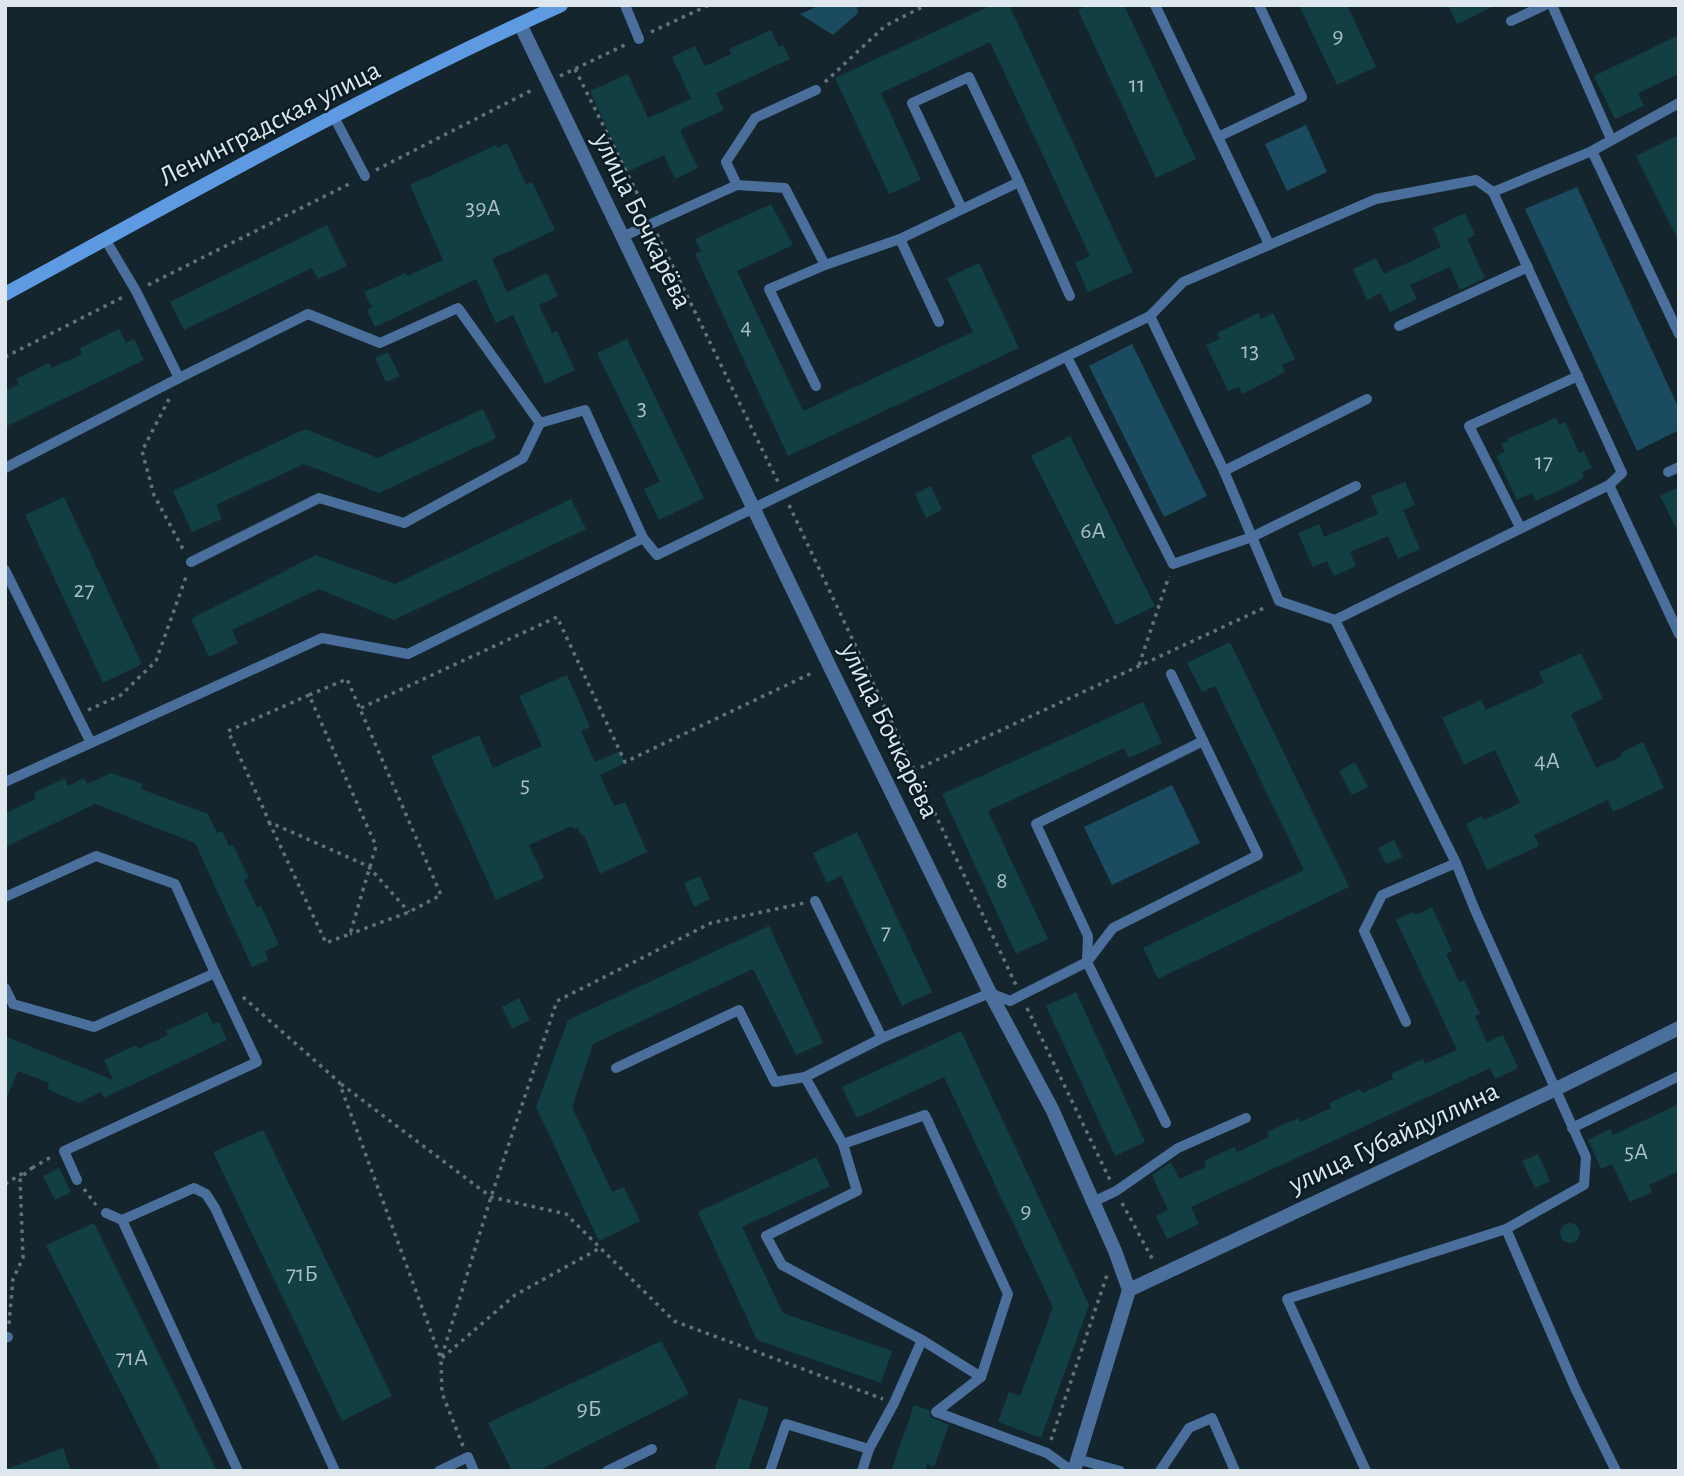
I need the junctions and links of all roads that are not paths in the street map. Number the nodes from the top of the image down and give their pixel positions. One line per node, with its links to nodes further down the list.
1 (561, 5): 8 (street, Ленинградская улица)
2 (625, 5): 9 (lane)
3 (1155, 5): 13 (lane)
4 (1259, 5): 13 (lane)
5 (1545, 5): 7 (lane)
6 (1552, 5): 14 (lane)
7 (1511, 21)
8 (520, 24): 12 (street, Ленинградская улица); 21 (street, улица Бочкарёва)
9 (639, 38)
10 (816, 90): 18 (lane)
11 (1679, 103): 14 (lane)
12 (334, 117): 16 (lane); 22 (street, Ленинградская улица)
13 (1218, 137): 24 (lane)
14 (1611, 139): 15 (lane)
15 (1592, 151): 19 (lane); 32 (lane)
16 (365, 176)
17 (1019, 182): 20 (lane); 20 (lane); 28 (lane)
18 (737, 185): 21 (lane); 25 (lane)
19 (1493, 192): 24 (lane); 26 (lane)
20 (962, 209): 23 (lane)
21 (622, 237): 45 (street, улица Бочкарёва)
22 (105, 239): 27 (street, Ленинградская улица); 35 (lane)
23 (900, 239): 25 (lane); 30 (lane)
24 (1269, 244): 29 (lane)
25 (825, 265): 36 (lane)
26 (1528, 267): 31 (lane); 34 (lane)
27 (5, 293)
28 (1070, 296)
29 (1150, 316): 33 (lane); 41 (lane)
30 (939, 322)
31 (1399, 326)
32 (1679, 334)
33 (1067, 357): 45 (lane); 47 (lane)
34 (1578, 376): 43 (lane); 46 (lane)
35 (179, 378): 38 (lane); 40 (lane)
36 (816, 386)
37 (1367, 399): 41 (lane)
38 (540, 423): 48 (lane); 49 (lane)
39 (1679, 467): 42 (lane)
40 (5, 468)
41 (1224, 471): 47 (lane)
42 (1668, 472)
43 (1609, 485): 46 (lane); 52 (lane)
44 (1356, 486): 47 (lane)
45 (755, 508): 48 (lane); 63 (street, улица Бочкарёва)
46 (1520, 527): 51 (lane)
47 (1252, 537): 51 (lane)
48 (643, 538): 55 (lane)
49 (191, 562)
50 (5, 570): 55 (lane)
51 (1335, 620): 57 (lane)
52 (1679, 634)
53 (1171, 674): 54 (lane)
54 (1203, 741): 60 (lane); 60 (lane)
55 (91, 743): 56 (lane)
56 (5, 782)
57 (1456, 863): 64 (lane); 70 (lane)
58 (5, 897): 61 (lane)
59 (815, 901): 66 (lane)
60 (1087, 962): 63 (lane); 72 (lane)
61 (215, 973): 62 (lane); 75 (lane)
62 (5, 988)
63 (990, 993): 66 (lane); 76 (street, улица Бочкарёва)
64 (1406, 1022)
65 (1679, 1028): 70 (street, улица Губайдуллина)
66 (882, 1038): 69 (lane)
67 (616, 1068): 69 (lane)
68 (1679, 1076): 73 (lane)
69 (805, 1077): 74 (lane)
70 (1554, 1090): 73 (lane); 80 (street, улица Губайдуллина)
71 (1246, 1118): 76 (lane)
72 (1166, 1123)
73 (1572, 1128): 79 (lane)
74 (843, 1144): 81 (lane); 82 (lane)
75 (77, 1180)
76 (1093, 1202): 80 (street, улица Бочкарёва)
77 (106, 1213): 78 (lane)
78 (122, 1220): 86 (lane); 87 (lane)
79 (1506, 1229): 96 (lane); 97 (lane)
80 (1129, 1290): 85 (street)
81 (922, 1339): 82 (lane); 84 (lane)
82 (981, 1377): 85 (lane)
83 (652, 1449): 90 (lane)
84 (869, 1449): 91 (lane); 92 (lane)
85 (1075, 1467): 93 (lane)
86 (238, 1471)
87 (335, 1471)
88 (439, 1471): 89 (lane)
89 (474, 1471)
90 (607, 1471)
91 (770, 1471)
92 (862, 1471)
93 (1121, 1471)
94 (1160, 1471): 95 (lane)
95 (1235, 1471)
96 (1366, 1471)
97 (1616, 1471)

